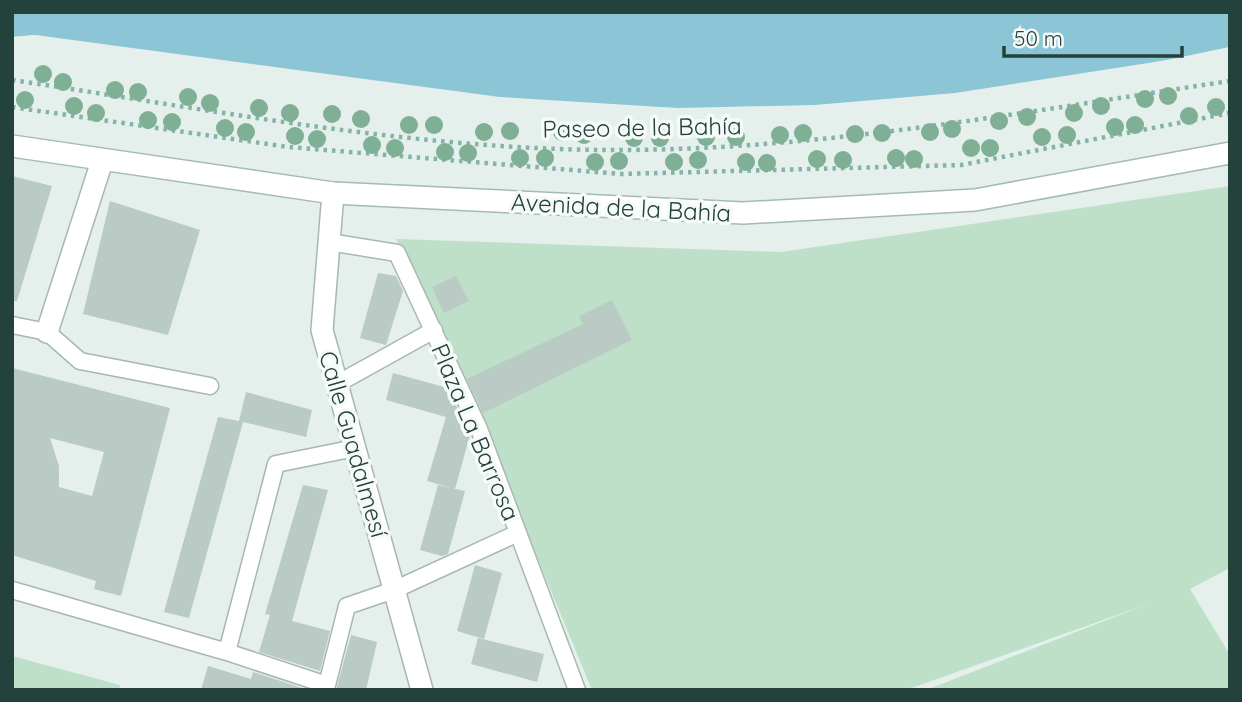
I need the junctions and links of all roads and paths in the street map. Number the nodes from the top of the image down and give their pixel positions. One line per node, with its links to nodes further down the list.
1 (12, 80): 2 (path, Paseo de la Bahía)
2 (1230, 81)
3 (12, 107): 4 (path)
4 (1230, 113)
5 (12, 146): 7 (main road, Avenida de la Bahía)
6 (1230, 153): 8 (main road, Avenida de la Bahía)
7 (102, 161): 8 (main road, Avenida de la Bahía); 12 (main road)
8 (333, 194): 9 (main road, Calle Guadalmesí)
9 (329, 242): 11 (street, Plaza La Barrosa); 13 (main road, Calle Guadalmesí)
10 (12, 325): 12 (street)
11 (434, 330): 13 (street, Plaza La Barrosa); 16 (street, Plaza La Barrosa)
12 (47, 332): 14 (street)
13 (337, 384): 15 (main road, Calle Guadalmesí)
14 (210, 386)
15 (355, 448): 18 (main road, Calle Guadalmesí); 19 (street)
16 (518, 533): 18 (street, Plaza La Barrosa); 21 (street, Plaza La Barrosa)
17 (12, 590): 19 (street)
18 (394, 590): 19 (street, Plaza La Barrosa); 20 (main road, Calle Guadalmesí)
19 (227, 652)
20 (422, 690)
21 (577, 690)

